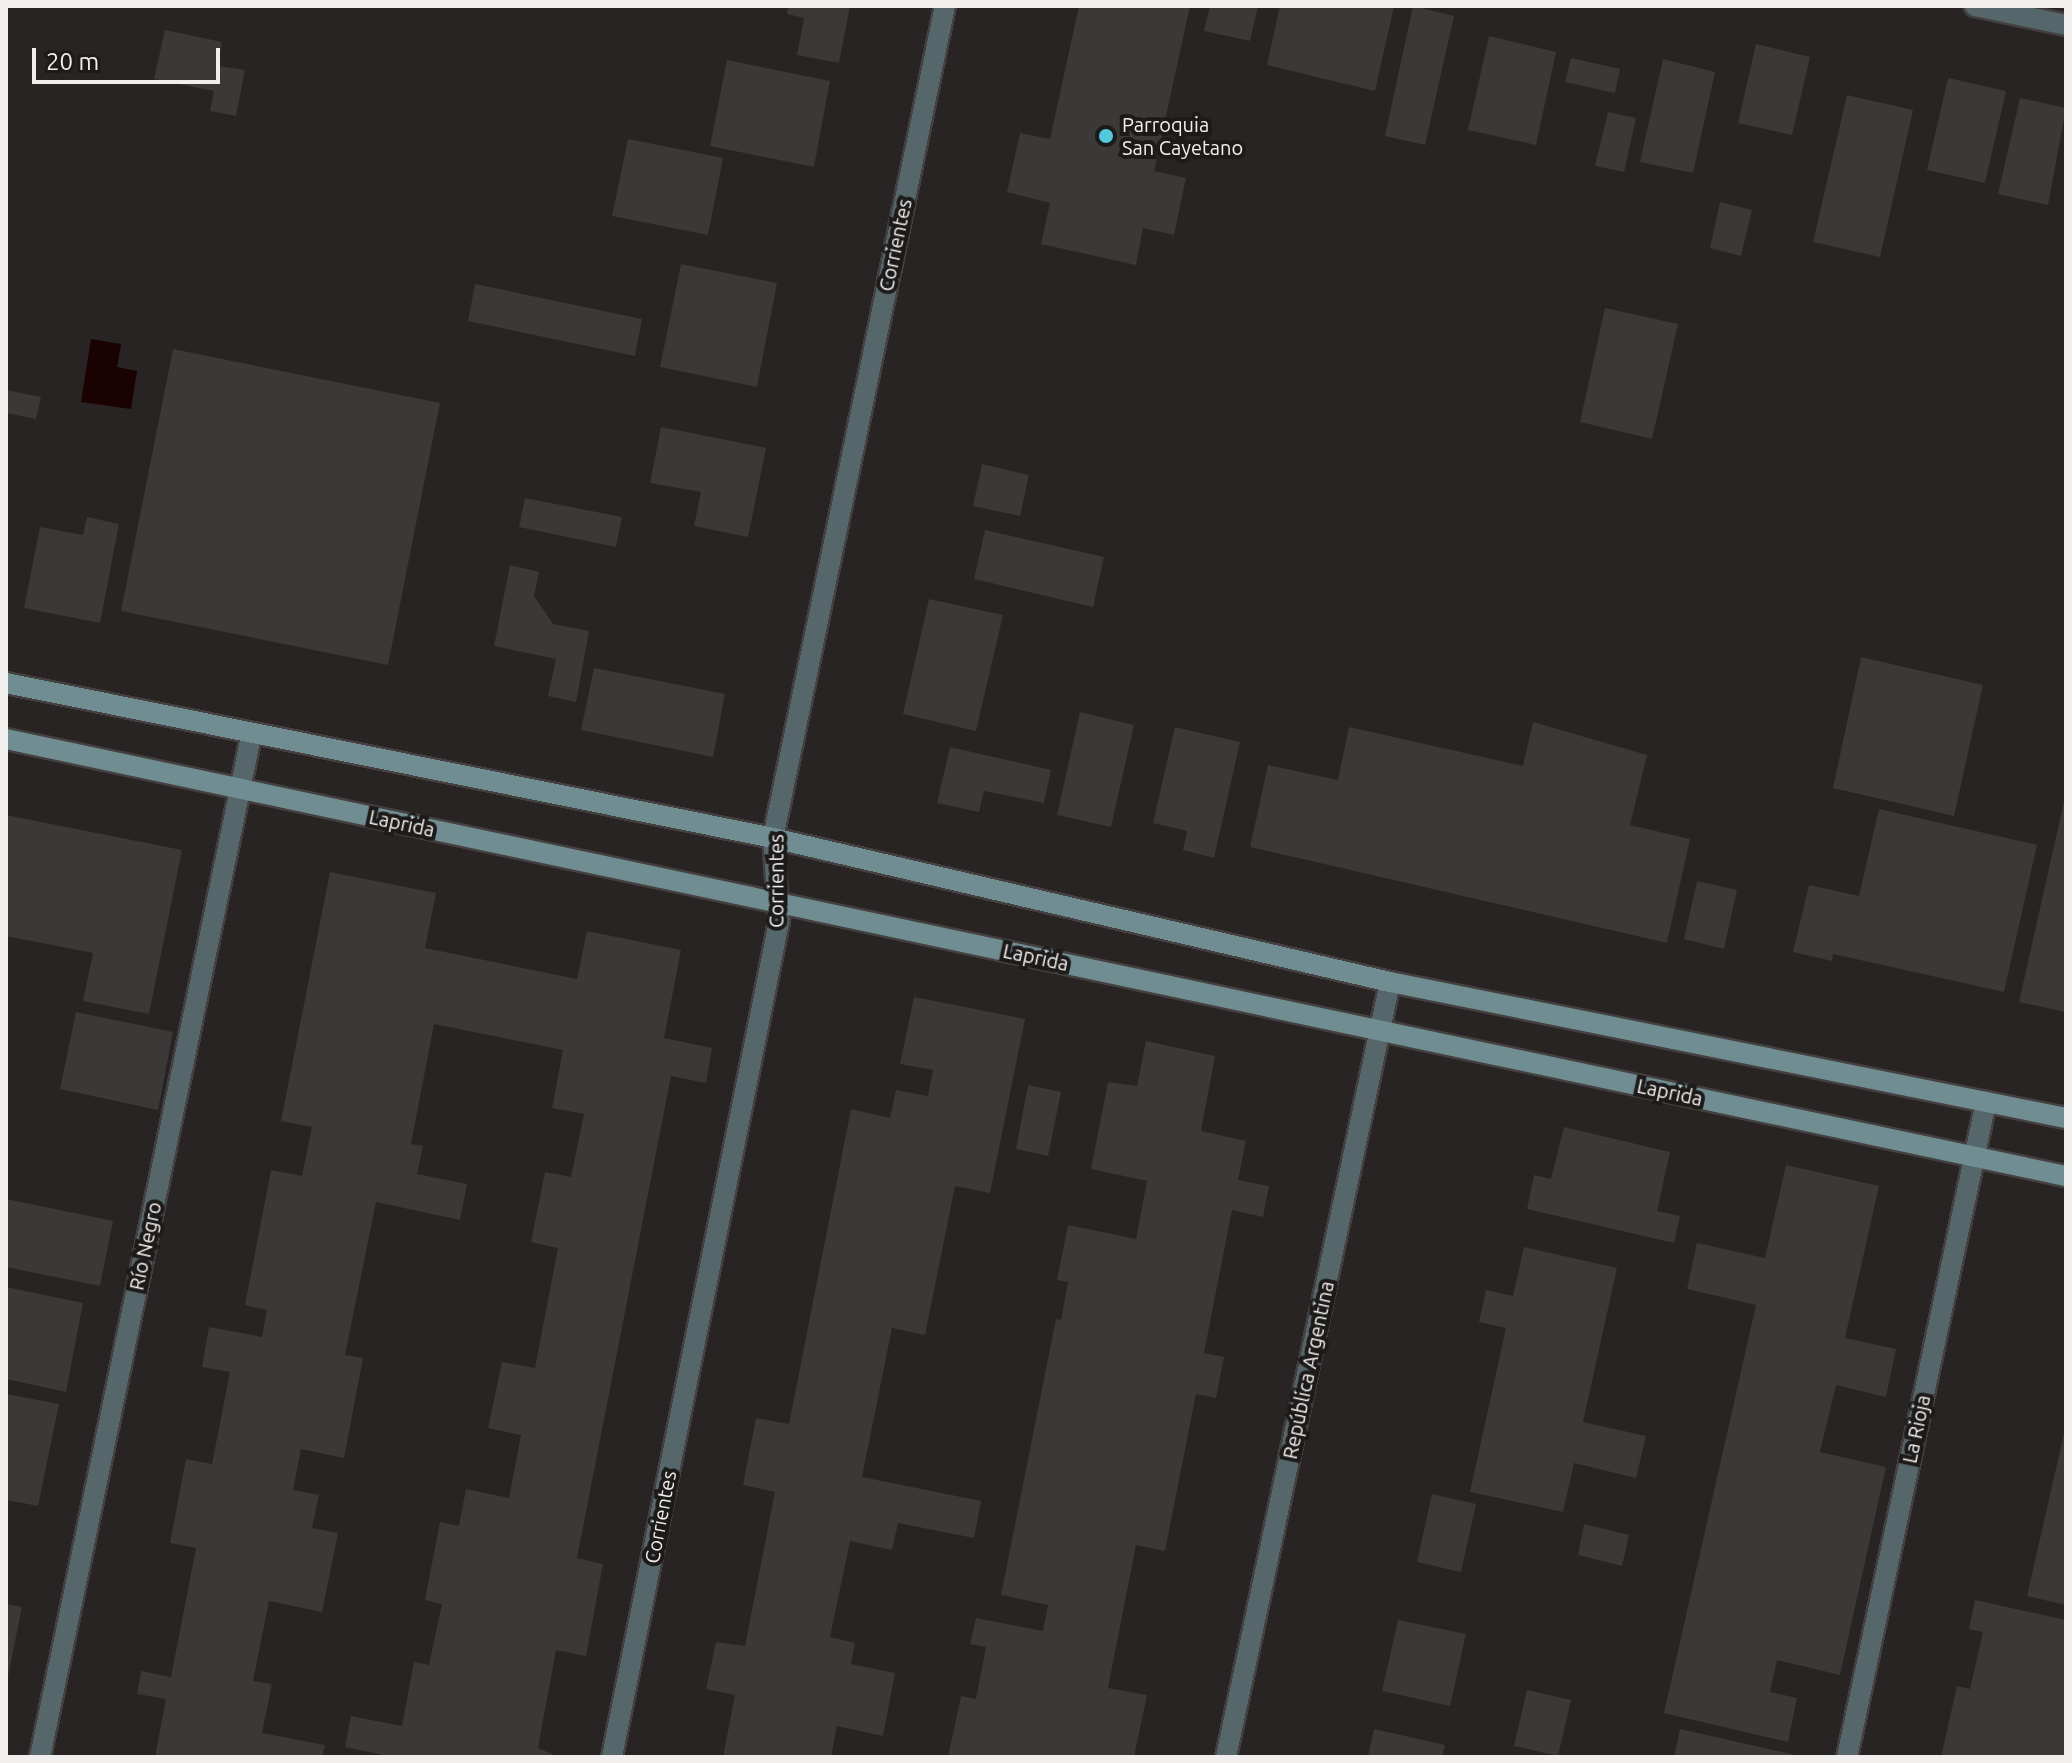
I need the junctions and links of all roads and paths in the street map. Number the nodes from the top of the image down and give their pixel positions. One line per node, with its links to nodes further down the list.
1 (945, 6): 8 (street, Corrientes)
2 (1975, 6): 3 (street)
3 (2066, 25)
4 (6, 683): 5 (main road)
5 (251, 736): 7 (street, Río Negro); 8 (main road)
6 (6, 739): 7 (main road, Laprida)
7 (240, 789): 9 (main road, Laprida); 16 (street, Río Negro)
8 (773, 838): 9 (street, Corrientes); 10 (main road)
9 (777, 903): 11 (main road, Laprida); 17 (street, Corrientes)
10 (1390, 982): 11 (street, República Argentina); 12 (main road)
11 (1380, 1030): 14 (main road, Laprida); 18 (street, República Argentina)
12 (1986, 1102): 13 (main road); 14 (street, La Rioja)
13 (2066, 1118)
14 (1973, 1156): 15 (main road, Laprida); 19 (street, La Rioja)
15 (2066, 1176)
16 (40, 1757)
17 (612, 1757)
18 (1226, 1757)
19 (1847, 1757)

